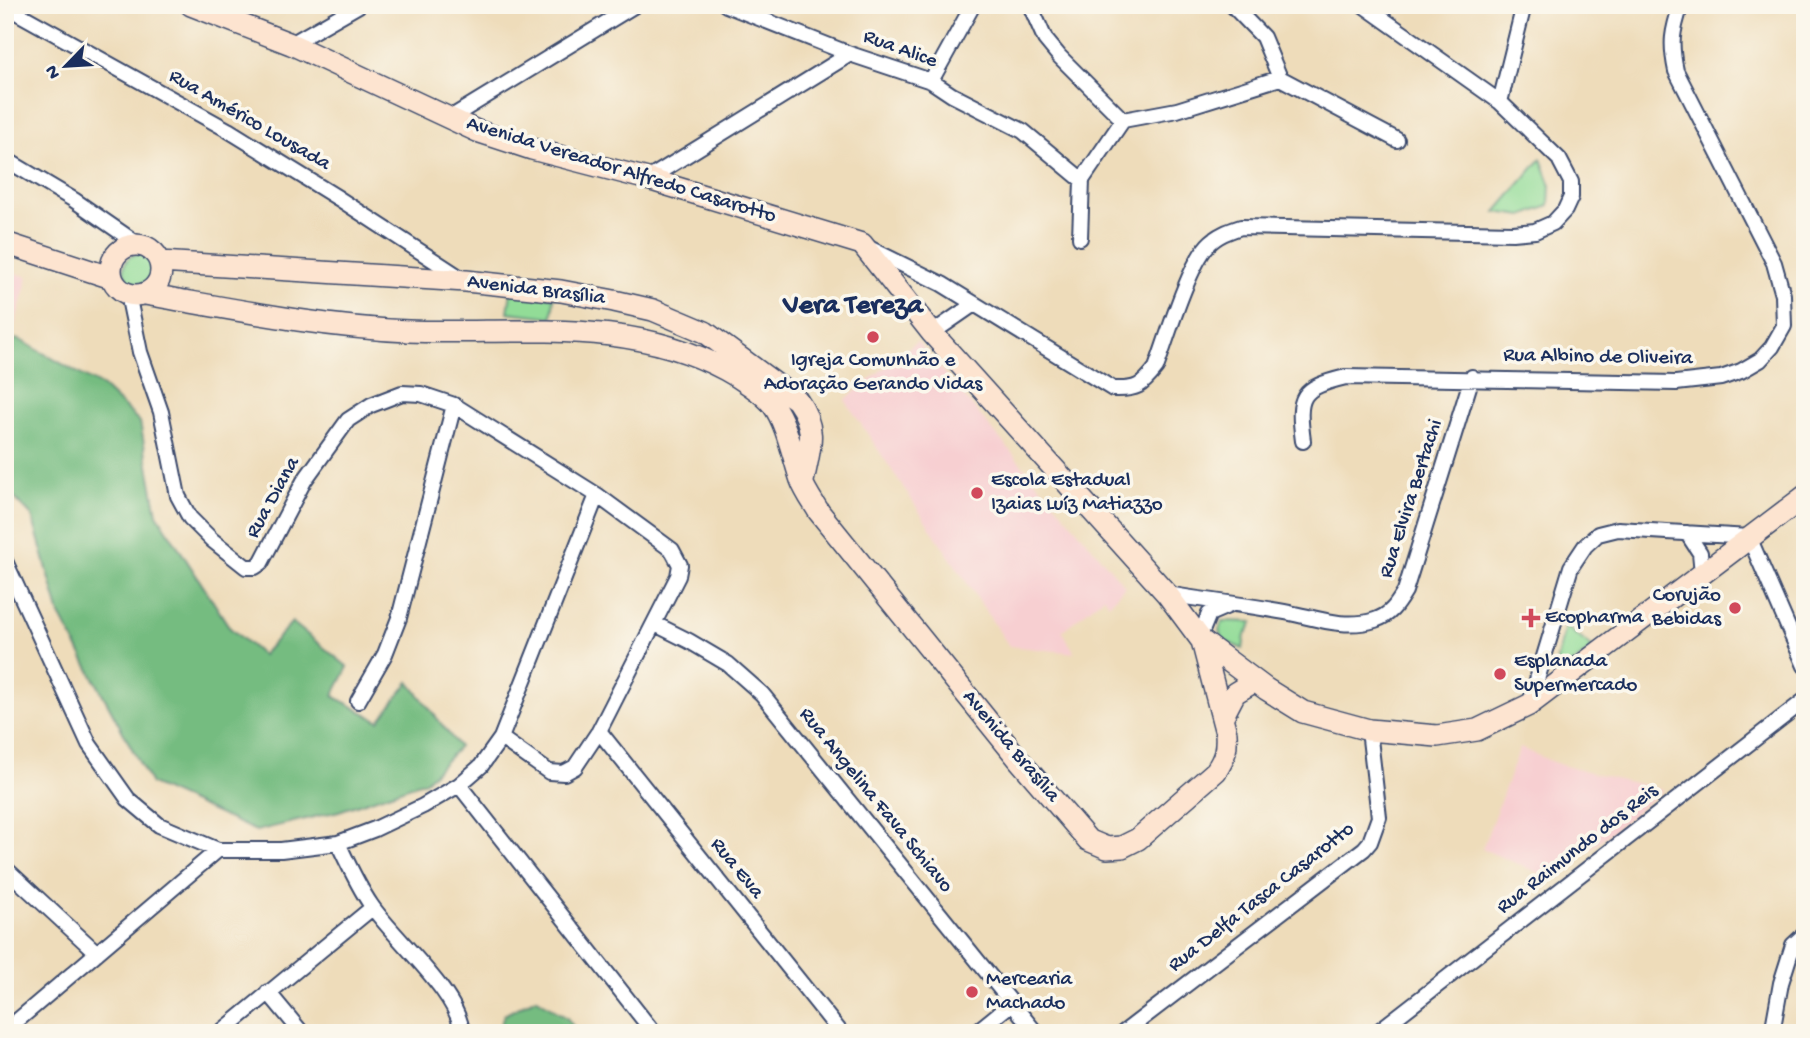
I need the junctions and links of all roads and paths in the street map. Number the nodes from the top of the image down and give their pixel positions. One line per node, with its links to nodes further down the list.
1 (191, 5): 12 (street, Avenida Vereador Alfredo Casarotto)
2 (359, 5): 12 (street)
3 (635, 5): 17 (street)
4 (726, 5): 13 (street, Rua Alice)
5 (973, 5): 15 (street)
6 (1030, 5): 18 (street)
7 (1232, 5): 14 (street)
8 (1363, 5): 16 (street, Avenida Vereador Alfredo Casarotto)
9 (1524, 5): 16 (street)
10 (1682, 5): 33 (street, Rua Albino de Oliveira)
11 (5, 6): 29 (street, Rua Américo Lousada)
12 (291, 44): 17 (street, Avenida Vereador Alfredo Casarotto)
13 (850, 54): 15 (street, Rua Alice); 21 (street)
14 (1280, 78): 18 (street); 19 (street)
15 (931, 81): 22 (street, Rua Alice)
16 (1500, 102): 31 (street, Avenida Vereador Alfredo Casarotto)
17 (450, 118): 21 (street, Avenida Vereador Alfredo Casarotto)
18 (1123, 120): 22 (street)
19 (1396, 140)
20 (5, 159): 26 (street)
21 (648, 179): 25 (street, Avenida Vereador Alfredo Casarotto)
22 (1082, 180): 23 (street)
23 (1080, 238)
24 (5, 243): 28 (street)
25 (862, 244): 31 (street, Avenida Vereador Alfredo Casarotto); 32 (street)
26 (139, 245): 27 (street); 28 (street)
27 (160, 262): 29 (street, Avenida Brasília); 30 (street)
28 (112, 278): 30 (street)
29 (466, 281): 34 (street, Avenida Brasília)
30 (136, 294): 34 (street, Avenida Brasília); 35 (street, Rua Diana)
31 (974, 304): 32 (street)
32 (933, 333): 43 (street)
33 (1472, 377): 36 (street, Rua Albino de Oliveira); 44 (street, Rua Elvira Bertachi)
34 (777, 396): 52 (street, Avenida Brasília)
35 (454, 405): 37 (street); 50 (street)
36 (1303, 441)
37 (597, 495): 45 (street); 55 (street)
38 (1805, 496): 40 (street)
39 (1687, 533): 40 (street); 42 (street); 51 (street)
40 (1749, 537): 42 (street); 47 (street)
41 (6, 563): 58 (street)
42 (1702, 573): 51 (street)
43 (1167, 594): 44 (street, Rua Elvira Bertachi); 46 (street)
44 (1231, 604): 46 (street)
45 (655, 624): 54 (street); 64 (street, Rua Angelina Fava Schiavo)
46 (1202, 641): 48 (street); 52 (street, Avenida Brasília)
47 (1805, 666)
48 (1255, 681): 52 (street); 53 (street)
49 (1805, 700): 74 (street, Rua Raimundo dos Reis)
50 (358, 701)
51 (1529, 705): 53 (street)
52 (1223, 716)
53 (1369, 730): 73 (street, Rua Delfa Tasca Casarotto)
54 (599, 731): 55 (street); 70 (street, Rua Eva)
55 (501, 738): 56 (street)
56 (459, 785): 57 (street); 69 (street)
57 (338, 842): 58 (street); 60 (street)
58 (218, 850): 62 (street)
59 (5, 868): 62 (street)
60 (372, 908): 63 (street); 68 (street)
61 (1805, 934): 75 (street)
62 (97, 953): 65 (street)
63 (268, 992): 66 (street); 67 (street)
64 (1012, 1003): 71 (street); 72 (street, Rua Angelina Fava Schiavo)
65 (7, 1026)
66 (220, 1033)
67 (302, 1033)
68 (462, 1033)
69 (654, 1033)
70 (841, 1033)
71 (975, 1033)
72 (1036, 1033)
73 (1123, 1033)
74 (1376, 1033)
75 (1772, 1033)

